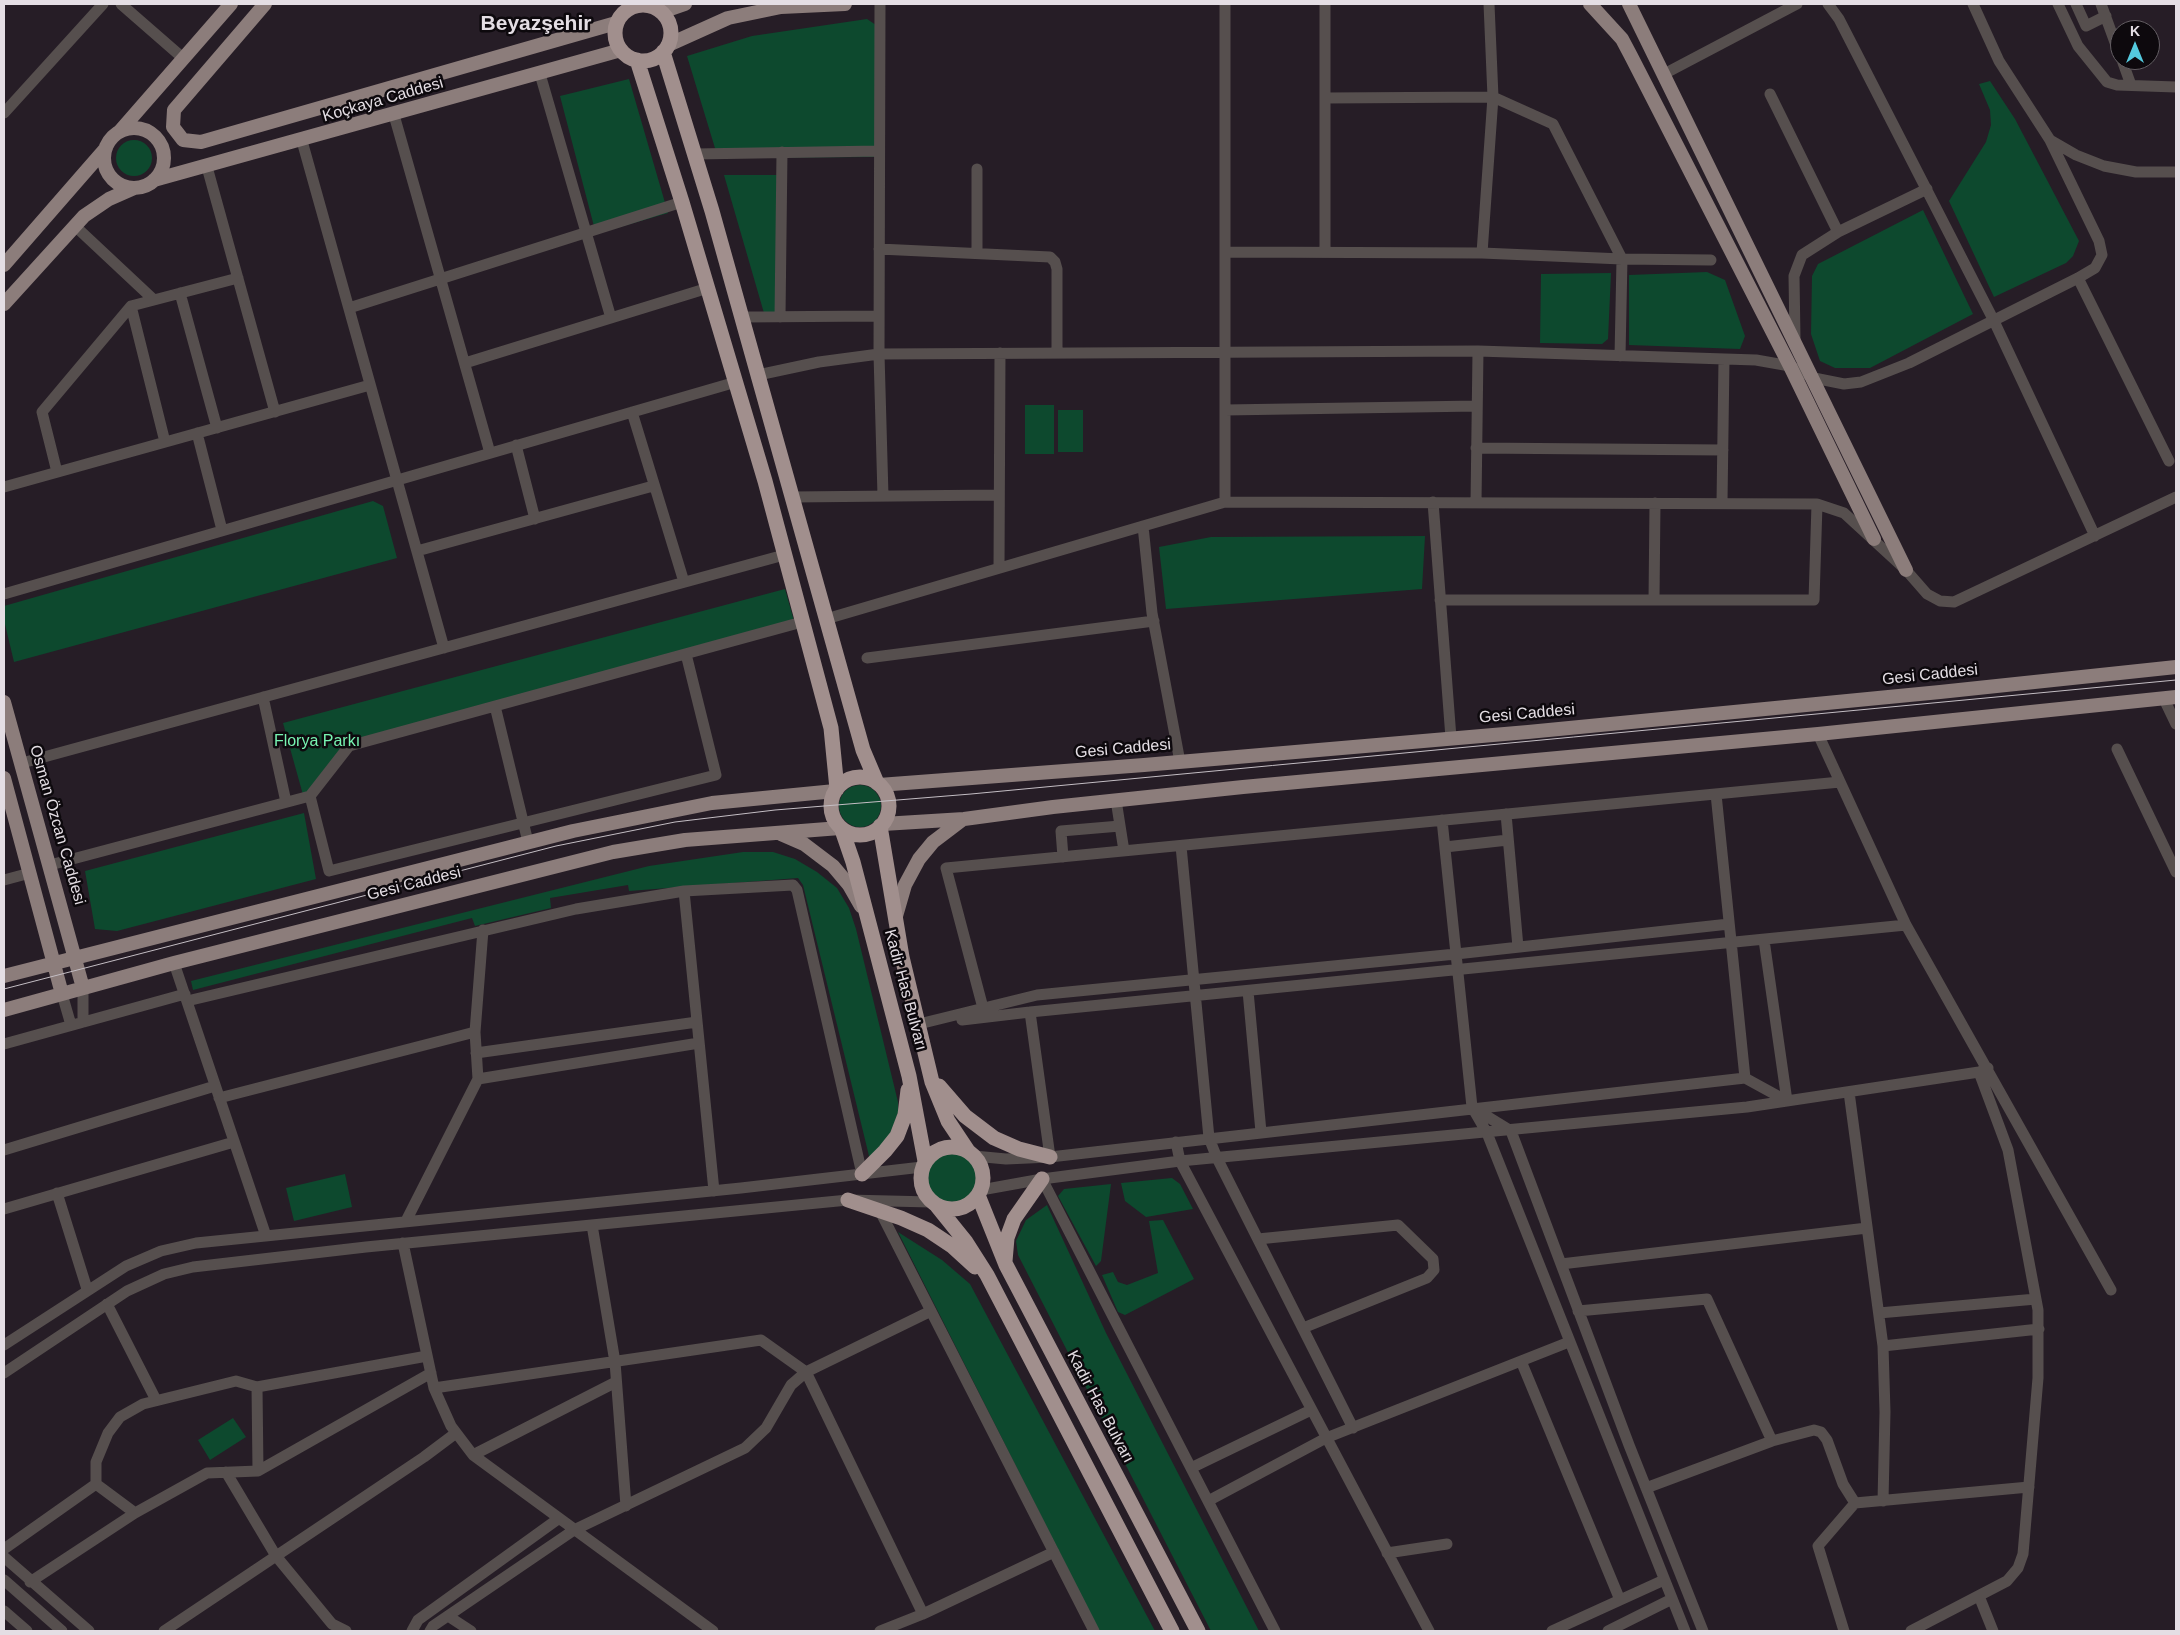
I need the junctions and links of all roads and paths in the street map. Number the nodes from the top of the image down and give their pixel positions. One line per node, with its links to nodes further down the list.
1 (103, 4): 38 (street)
2 (120, 4): 28 (street)
3 (231, 4): 28 (main road)
4 (265, 4): 41 (main road)
5 (685, 4): 22 (main road)
6 (845, 4): 21 (main road)
7 (880, 4): 46 (street)
8 (1225, 4): 60 (street)
9 (1319, 4): 10 (street)
10 (1324, 4): 11 (street); 37 (street)
11 (1330, 4)
12 (1489, 4): 36 (street)
13 (1590, 4): 90 (main road)
14 (1629, 4): 32 (main road)
15 (1797, 4): 32 (street)
16 (1828, 4): 54 (street)
17 (1973, 4): 42 (street)
18 (2058, 4): 33 (street)
19 (2076, 4): 24 (street)
20 (2101, 4): 24 (street)
21 (781, 5): 26 (main road)
22 (656, 8): 23 (highway); 26 (highway)
23 (619, 14): 27 (highway); 41 (main road, Koçkaya Caddesi)
24 (2106, 16): 25 (street)
25 (2110, 27)
26 (666, 48): 29 (highway); 48 (highway)
27 (621, 50): 29 (highway); 31 (main road, Koçkaya Caddesi)
28 (184, 59): 40 (main road)
29 (637, 60): 55 (highway)
30 (2126, 70): 33 (street)
31 (540, 74): 39 (main road, Koçkaya Caddesi); 57 (street)
32 (1664, 74): 81 (main road)
33 (2131, 85): 34 (street)
34 (2176, 87)
35 (1770, 94): 58 (street)
36 (1493, 97): 37 (street); 63 (street); 65 (street)
37 (1326, 98): 61 (street)
38 (4, 113)
39 (394, 115): 43 (main road, Koçkaya Caddesi); 69 (street)
40 (120, 132): 44 (main road); 45 (main road)
41 (179, 136): 44 (main road)
42 (2050, 140): 51 (street); 68 (street)
43 (302, 141): 49 (main road, Koçkaya Caddesi); 75 (street)
44 (160, 143): 52 (main road)
45 (106, 148): 53 (main road); 64 (main road)
46 (879, 151): 47 (street); 59 (street)
47 (782, 152): 48 (street); 78 (street)
48 (695, 154): 77 (highway)
49 (207, 167): 52 (main road, Koçkaya Caddesi); 67 (street)
50 (977, 169): 62 (street)
51 (2176, 172)
52 (154, 180): 53 (main road)
53 (134, 188): 56 (main road)
54 (1927, 189): 58 (street); 80 (street)
55 (682, 202): 57 (street); 70 (highway)
56 (75, 226): 72 (street); 73 (main road)
57 (586, 232): 69 (street); 79 (street)
58 (1838, 232): 81 (street)
59 (879, 249): 62 (street); 76 (street)
60 (1225, 252): 61 (street); 83 (street)
61 (1324, 252): 63 (street)
62 (977, 253): 85 (street)
63 (1482, 253): 65 (street)
64 (6, 257)
65 (1622, 259): 66 (street); 87 (street)
66 (1711, 260)
67 (238, 278): 71 (street); 97 (street)
68 (2078, 278): 80 (street); 106 (street)
69 (441, 279): 75 (street); 89 (street)
70 (708, 288): 79 (street); 93 (highway)
71 (180, 293): 72 (street); 99 (street)
72 (154, 300): 74 (street)
73 (4, 304)
74 (131, 306): 101 (street); 107 (street)
75 (349, 308): 94 (street)
76 (879, 316): 78 (street); 86 (street)
77 (742, 317): 78 (street); 91 (highway)
78 (780, 317)
79 (611, 318): 89 (street)
80 (1994, 321): 92 (street); 124 (street)
81 (1795, 338): 92 (main road)
82 (1478, 351): 83 (street); 87 (street); 95 (street)
83 (1225, 352): 85 (street); 96 (street)
84 (1000, 353): 85 (street); 86 (street); 111 (street)
85 (1057, 353)
86 (879, 354): 91 (street); 112 (street)
87 (1620, 356): 88 (street)
88 (1724, 359): 90 (street); 104 (street)
89 (465, 362): 105 (street)
90 (1790, 366): 92 (street); 125 (main road)
91 (758, 375): 113 (highway)
92 (1814, 378): 129 (main road)
93 (736, 382): 98 (street); 127 (highway)
94 (370, 385): 97 (street); 108 (street)
95 (1477, 406): 96 (street); 103 (street)
96 (1225, 410): 115 (street)
97 (275, 412): 99 (street)
98 (632, 412): 102 (street); 109 (street)
99 (217, 428): 100 (street)
100 (197, 433): 101 (street); 123 (street)
101 (165, 442): 107 (street)
102 (516, 446): 105 (street); 121 (street)
103 (1476, 448): 104 (street); 117 (street)
104 (1722, 450): 119 (street)
105 (490, 453): 108 (street)
106 (2169, 461)
107 (57, 472): 110 (street)
108 (397, 480): 123 (street); 126 (street)
109 (654, 486): 121 (street); 130 (street)
110 (4, 487)
111 (999, 495): 112 (street); 128 (street)
112 (883, 496): 113 (street)
113 (792, 497): 134 (highway)
114 (2176, 497): 124 (street)
115 (1225, 502): 116 (street); 122 (street)
116 (1433, 502): 117 (street); 132 (street)
117 (1476, 503): 118 (street)
118 (1655, 503): 119 (street); 133 (street)
119 (1722, 503): 120 (street)
120 (1817, 504): 125 (street); 133 (street)
121 (535, 519): 126 (street)
122 (1143, 526): 128 (street); 135 (street)
123 (222, 530): 131 (street)
124 (2095, 536): 129 (street)
125 (1874, 539): 129 (street)
126 (417, 551): 137 (street)
127 (784, 555): 130 (street); 136 (highway)
128 (999, 568): 134 (street)
129 (1906, 570)
130 (684, 582): 137 (street)
131 (4, 594)
132 (1440, 600): 133 (street); 147 (street)
133 (1654, 600)
134 (826, 619): 153 (highway)
135 (1154, 621): 139 (street); 149 (street)
136 (802, 622): 138 (street); 154 (highway)
137 (444, 648): 141 (street)
138 (686, 654): 144 (street); 162 (street)
139 (866, 658)
140 (2176, 667): 147 (main road, Gesi Caddesi)
141 (263, 698): 150 (street); 158 (street)
142 (2170, 698): 145 (street); 146 (main road)
143 (4, 702): 150 (main road, Osman Özcan Caddesi)
144 (495, 706): 156 (street); 162 (street)
145 (2176, 724)
146 (1818, 734): 152 (street); 157 (main road)
147 (1451, 738): 149 (main road, Gesi Caddesi)
148 (2117, 749): 174 (street)
149 (1180, 762): 153 (main road, Gesi Caddesi)
150 (22, 763): 173 (main road, Osman Özcan Caddesi)
151 (4, 778): 175 (main road)
152 (1840, 782): 155 (street); 181 (street)
153 (878, 784): 154 (highway); 163 (highway)
154 (836, 790): 165 (highway); 168 (main road, Gesi Caddesi)
155 (1716, 794): 159 (street); 180 (street)
156 (310, 796): 158 (street); 162 (street)
157 (1116, 800): 160 (main road); 164 (street)
158 (286, 802): 173 (street)
159 (1506, 814): 161 (street); 167 (street)
160 (964, 819): 163 (main road); 179 (main road)
161 (1442, 820): 169 (street); 170 (street)
162 (524, 823): 168 (street)
163 (882, 825): 165 (highway); 179 (highway, Kadir Has Bulvarı)
164 (1120, 826): 171 (street); 172 (street)
165 (841, 829): 166 (main road, Gesi Caddesi); 178 (highway, Kadir Has Bulvarı)
166 (778, 833): 178 (main road); 189 (main road, Gesi Caddesi)
167 (1508, 840): 170 (street); 185 (street)
168 (528, 842): 187 (main road, Gesi Caddesi)
169 (1182, 846): 171 (street); 192 (street)
170 (1445, 847): 186 (street)
171 (1124, 851): 172 (street)
172 (1063, 857): 198 (street)
173 (50, 865): 187 (main road, Osman Özcan Caddesi)
174 (2176, 872)
175 (30, 873): 176 (street); 188 (main road)
176 (4, 880)
177 (684, 891): 182 (street); 202 (street); 231 (street)
178 (868, 918): 211 (highway, Kadir Has Bulvarı)
179 (895, 922): 203 (highway, Kadir Has Bulvarı)
180 (1729, 924): 184 (street); 185 (street)
181 (1906, 925): 183 (street); 209 (street)
182 (483, 930): 197 (street); 205 (street)
183 (1764, 940): 184 (street); 217 (street)
184 (1731, 943): 190 (street); 212 (street)
185 (1518, 948): 186 (street)
186 (1456, 954): 190 (street); 192 (street)
187 (75, 958): 188 (main road, Gesi Caddesi); 193 (main road, Osman Özcan Caddesi)
188 (55, 963): 191 (main road, Gesi Caddesi); 195 (main road)
189 (174, 963): 193 (main road, Gesi Caddesi); 197 (street)
190 (1458, 972): 194 (street); 218 (street)
191 (4, 976)
192 (1194, 980): 196 (street); 198 (street)
193 (83, 988): 195 (main road, Gesi Caddesi); 201 (street)
194 (1248, 992): 196 (street); 220 (street)
195 (62, 994): 199 (main road, Gesi Caddesi); 204 (street)
196 (1196, 996): 200 (street); 222 (street)
197 (186, 997): 201 (street); 214 (street)
198 (983, 1008): 203 (street)
199 (4, 1010)
200 (1030, 1012): 203 (street); 227 (street)
201 (83, 1022): 204 (street)
202 (697, 1022): 206 (street); 208 (street)
203 (919, 1024): 210 (highway, Kadir Has Bulvarı)
204 (71, 1025): 207 (street)
205 (475, 1032): 208 (street); 216 (street)
206 (699, 1042): 213 (street); 233 (street)
207 (4, 1044)
208 (476, 1053): 213 (street)
209 (1984, 1070): 215 (street); 250 (street); 251 (street)
210 (931, 1074): 226 (highway, Kadir Has Bulvarı); 227 (highway)
211 (909, 1076): 230 (highway, Kadir Has Bulvarı); 231 (highway)
212 (1744, 1078): 217 (street); 218 (street)
213 (478, 1079): 240 (street)
214 (215, 1086): 216 (street); 225 (street)
215 (1849, 1092): 217 (street); 242 (street)
216 (220, 1098): 223 (street)
217 (1787, 1101): 219 (street)
218 (1472, 1108): 219 (street); 220 (street); 221 (street)
219 (1511, 1131): 221 (street); 246 (street)
220 (1261, 1132): 222 (street)
221 (1487, 1133): 228 (street); 258 (street)
222 (1209, 1138): 224 (street); 228 (street)
223 (234, 1142): 235 (street); 243 (street)
224 (1176, 1142): 227 (street); 229 (street)
225 (4, 1150)
226 (971, 1153): 227 (street); 230 (highway); 234 (highway)
227 (1050, 1156)
228 (1216, 1158): 229 (street); 244 (street)
229 (1180, 1161): 232 (street); 271 (street)
230 (924, 1164): 231 (street); 237 (highway)
231 (862, 1174): 233 (street)
232 (1042, 1179): 234 (street); 247 (highway); 277 (street)
233 (714, 1191): 240 (street)
234 (980, 1192): 237 (highway); 247 (highway, Kadir Has Bulvarı)
235 (57, 1193): 238 (street); 249 (street)
236 (848, 1200): 237 (street); 239 (highway); 241 (street)
237 (934, 1204): 248 (highway)
238 (4, 1209)
239 (880, 1211): 248 (highway); 253 (street)
240 (406, 1221): 243 (street)
241 (592, 1225): 245 (street); 263 (street)
242 (1867, 1228): 246 (street); 255 (street)
243 (266, 1236): 249 (street)
244 (1258, 1239): 256 (street); 256 (street)
245 (403, 1244): 252 (street); 261 (street)
246 (1561, 1264): 254 (street)
247 (1006, 1266): 317 (highway, Kadir Has Bulvarı)
248 (993, 1288): 316 (highway)
249 (87, 1289): 259 (street)
250 (2111, 1290)
251 (2036, 1299): 255 (street); 257 (street)
252 (107, 1304): 265 (street); 270 (street)
253 (931, 1311): 264 (street); 292 (street)
254 (1578, 1311): 275 (street); 282 (street)
255 (1879, 1313): 260 (street)
256 (1303, 1328): 272 (street)
257 (2039, 1330): 260 (street); 281 (street)
258 (1569, 1342): 262 (street); 297 (street)
259 (4, 1346)
260 (1883, 1346): 284 (street)
261 (427, 1356): 266 (street); 268 (street)
262 (1521, 1361): 272 (street); 301 (street)
263 (615, 1362): 264 (street); 267 (street); 269 (street)
264 (806, 1372): 286 (street); 303 (street)
265 (4, 1373)
266 (430, 1373): 269 (street); 278 (street)
267 (616, 1382): 276 (street); 286 (street)
268 (257, 1387): 270 (street); 278 (street)
269 (434, 1388): 273 (street)
270 (156, 1400): 280 (street)
271 (1311, 1410): 274 (street); 277 (street)
272 (1353, 1428): 274 (street)
273 (456, 1433): 276 (street); 294 (street)
274 (1326, 1438): 283 (street); 293 (street)
275 (1772, 1441): 282 (street); 285 (street)
276 (473, 1455): 288 (street)
277 (1191, 1468): 283 (street)
278 (258, 1471): 279 (street)
279 (226, 1472): 287 (street); 294 (street)
280 (96, 1484): 287 (street); 291 (street)
281 (2029, 1487): 284 (street); 299 (street)
282 (1646, 1488): 323 (street)
283 (1208, 1501): 318 (street)
284 (1883, 1501): 285 (street)
285 (1855, 1503): 324 (street)
286 (626, 1506): 289 (street)
287 (135, 1513): 298 (street)
288 (558, 1518): 289 (street); 310 (street)
289 (574, 1530): 304 (street); 313 (street)
290 (1447, 1544): 293 (street)
291 (4, 1549): 295 (street)
292 (1054, 1552): 303 (street); 315 (street)
293 (1387, 1553): 319 (street)
294 (276, 1556): 308 (street); 309 (street)
295 (8, 1561): 298 (street)
296 (4, 1580): 306 (street)
297 (1664, 1580): 300 (street); 301 (street)
298 (30, 1582): 307 (street)
299 (1979, 1596): 325 (street); 326 (street)
300 (1672, 1599): 321 (street); 322 (street)
301 (1620, 1600): 320 (street)
302 (4, 1611): 305 (street)
303 (923, 1614): 314 (street)
304 (448, 1616): 311 (street); 312 (street)
305 (27, 1631)
306 (62, 1631)
307 (89, 1631)
308 (164, 1631)
309 (346, 1631)
310 (412, 1631)
311 (431, 1631)
312 (471, 1631)
313 (713, 1631)
314 (880, 1631)
315 (1094, 1631)
316 (1172, 1631)
317 (1198, 1631)
318 (1275, 1631)
319 (1428, 1631)
320 (1552, 1631)
321 (1608, 1631)
322 (1685, 1631)
323 (1703, 1631)
324 (1844, 1631)
325 (1911, 1631)
326 (1993, 1631)

